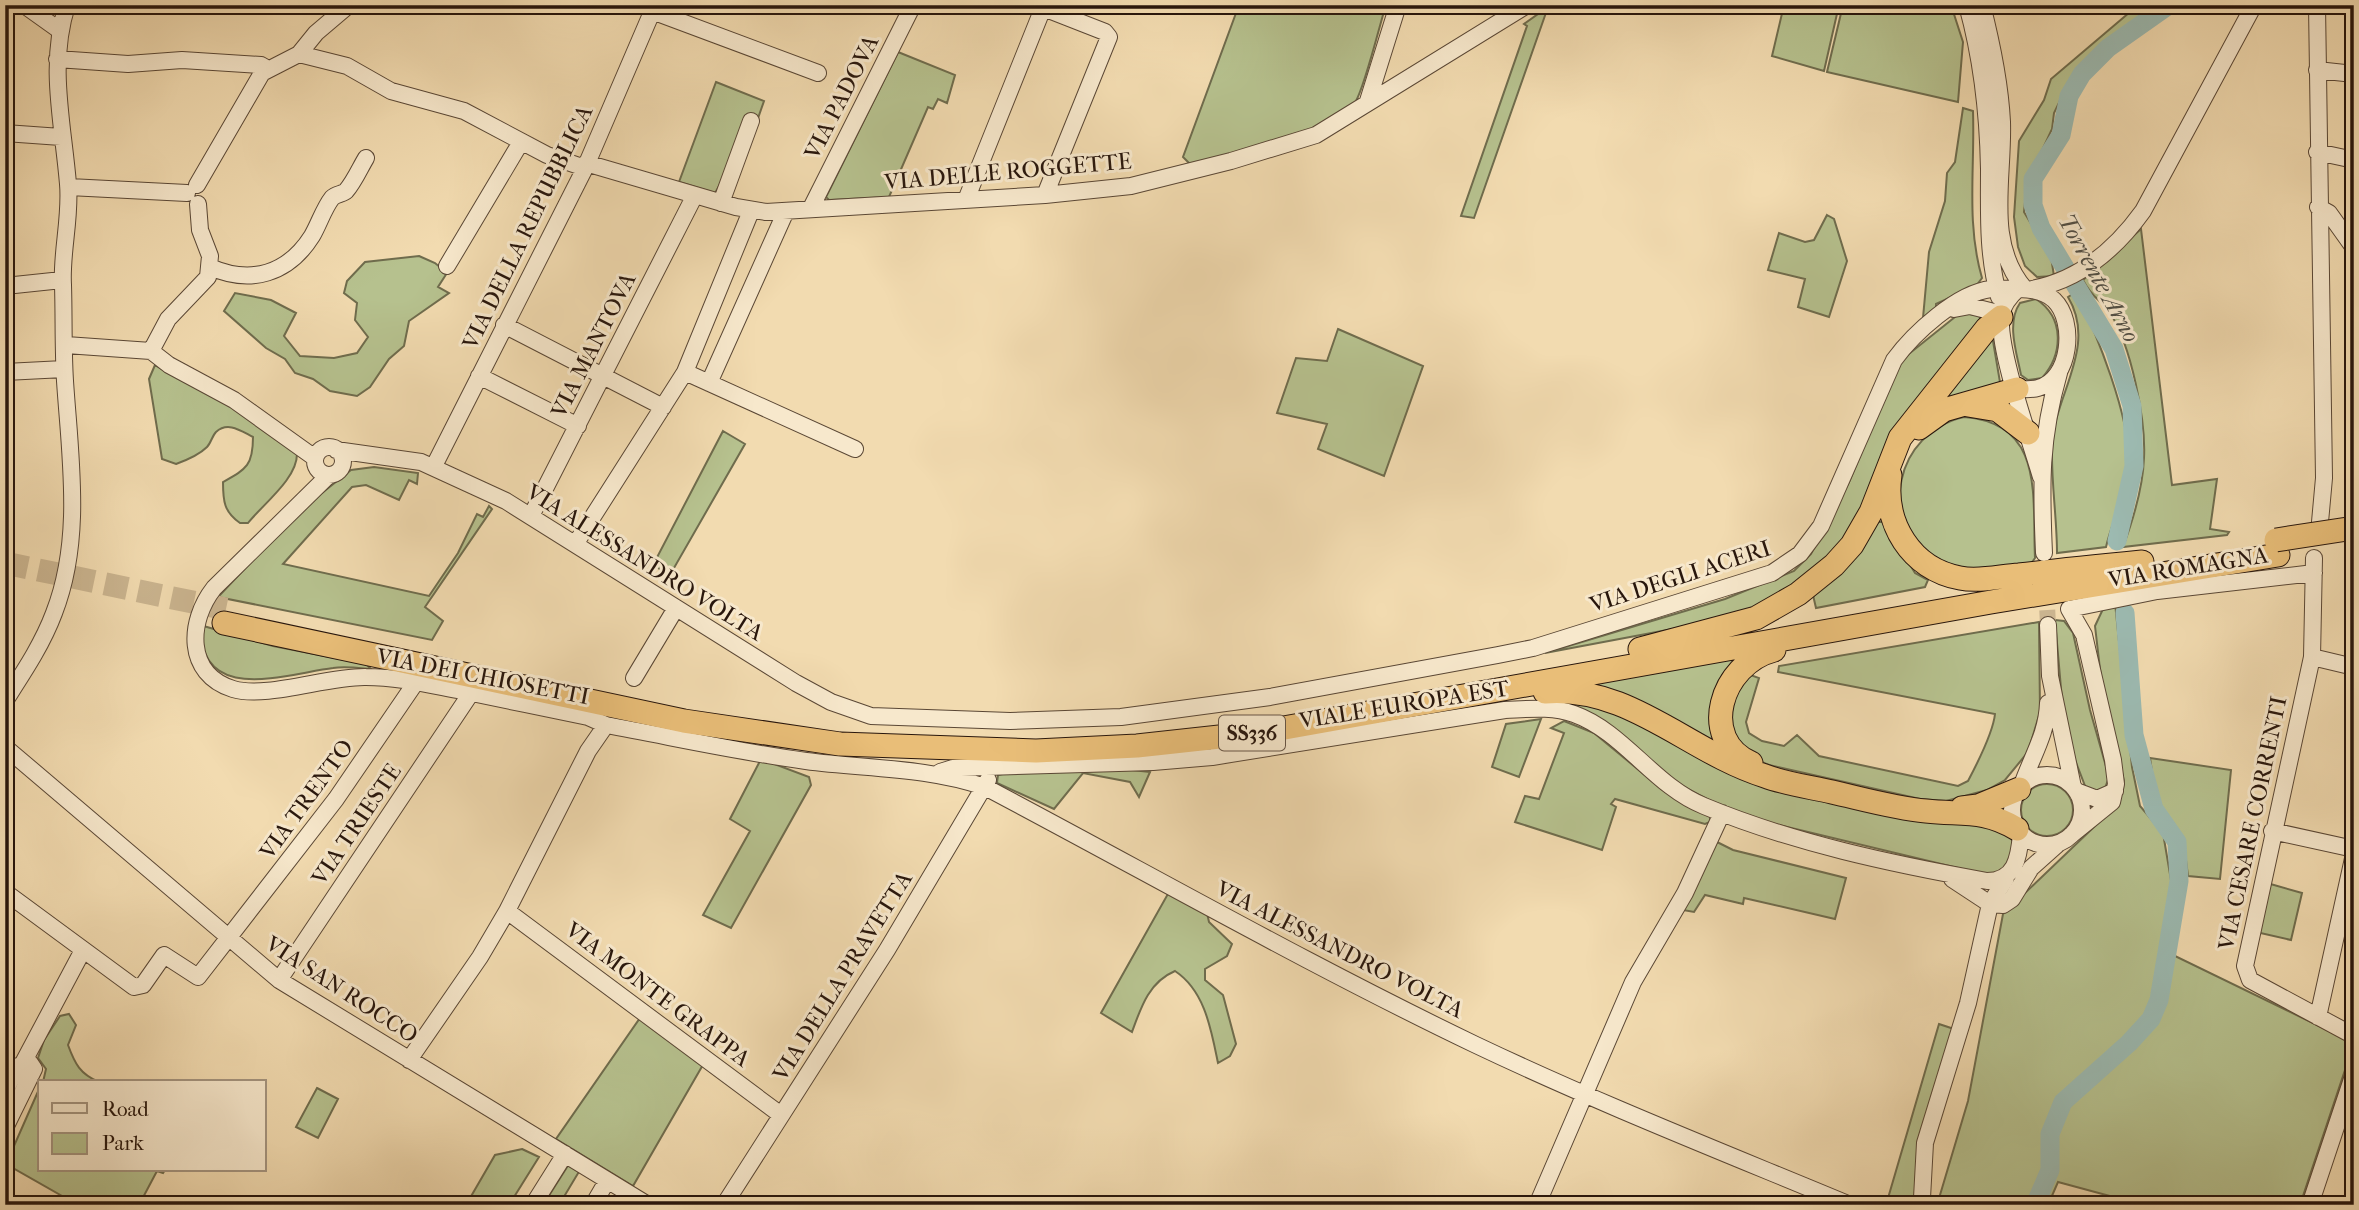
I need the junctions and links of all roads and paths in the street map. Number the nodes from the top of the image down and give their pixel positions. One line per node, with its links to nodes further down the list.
1 (24, 5): 14 (street)
2 (67, 5): 14 (street)
3 (349, 5): 15 (street)
4 (913, 5): 37 (street, VIA PADOVA)
5 (1398, 5): 21 (street)
6 (1527, 5): 13 (street, VIA DELLE ROGGETTE)
7 (1966, 5): 43 (street)
8 (1982, 5): 48 (street)
9 (2254, 5): 45 (street)
10 (2317, 5): 18 (street)
11 (1040, 7): 33 (street); 34 (street)
12 (654, 8): 19 (street); 29 (street, VIA DELLA REPUBBLICA)
13 (1513, 10): 21 (street, VIA DELLE ROGGETTE)
14 (59, 30): 16 (street)
15 (299, 54): 17 (street); 25 (street, VIA DELLE ROGGETTE)
16 (57, 59): 17 (street); 24 (street)
17 (268, 69): 31 (street)
18 (2317, 70): 20 (street); 26 (street)
19 (817, 74)
20 (2354, 74)
21 (1368, 101): 33 (street, VIA DELLE ROGGETTE)
22 (751, 121): 35 (street)
23 (5, 133): 24 (street)
24 (61, 137): 30 (street)
25 (521, 142): 29 (street, VIA DELLE ROGGETTE); 41 (street)
26 (2317, 152): 28 (street); 36 (street)
27 (366, 158): 42 (street)
28 (2354, 160)
29 (585, 166): 32 (street, VIA DELLE ROGGETTE); 53 (street, VIA DELLA REPUBBLICA)
30 (69, 187): 31 (street); 44 (street)
31 (194, 194): 42 (street)
32 (695, 195): 35 (street, VIA DELLE ROGGETTE); 60 (street, VIA MANTOVA)
33 (1045, 195): 34 (street, VIA DELLE ROGGETTE)
34 (966, 200): 37 (street, VIA DELLE ROGGETTE)
35 (721, 203): 38 (street, VIA DELLE ROGGETTE)
36 (2318, 207): 40 (street); 73 (street)
37 (811, 208): 39 (street, VIA DELLE ROGGETTE)
38 (751, 211): 39 (street, VIA DELLE ROGGETTE); 59 (street)
39 (786, 211): 62 (street)
40 (2354, 248)
41 (447, 266)
42 (210, 267): 55 (street)
43 (1992, 269): 47 (street); 49 (street)
44 (62, 281): 46 (street); 54 (street)
45 (2063, 282): 48 (street); 51 (street)
46 (5, 286)
47 (1997, 289): 48 (street); 49 (street); 52 (street)
48 (2025, 289): 51 (street); 52 (street)
49 (1974, 294): 50 (street, VIA DEGLI ACERI)
50 (1948, 310): 52 (street); 86 (street, VIA DEGLI ACERI)
51 (2063, 314): 56 (street)
52 (1995, 315): 63 (street); 87 (highway)
53 (505, 325): 60 (street); 61 (street, VIA DELLA REPUBBLICA)
54 (66, 345): 55 (street); 57 (street)
55 (151, 351): 69 (street, VIA ALESSANDRO VOLTA)
56 (2061, 367): 63 (street); 71 (street)
57 (64, 369): 58 (street); 95 (street)
58 (5, 372)
59 (685, 372): 62 (street); 65 (street)
60 (603, 375): 65 (street); 66 (street, VIA MANTOVA)
61 (479, 376): 66 (street); 70 (street, VIA DELLA REPUBBLICA)
62 (709, 383): 68 (street)
63 (2017, 389): 64 (highway); 67 (street)
64 (1965, 404): 67 (highway); 79 (highway)
65 (663, 407): 76 (street)
66 (578, 426): 72 (street, VIA MANTOVA)
67 (2028, 433): 71 (street)
68 (855, 449)
69 (327, 461): 70 (street, VIA ALESSANDRO VOLTA); 92 (street, VIA DEI CHIOSETTI)
70 (434, 466): 72 (street, VIA ALESSANDRO VOLTA)
71 (2041, 477): 78 (street)
72 (531, 516): 76 (street, VIA ALESSANDRO VOLTA)
73 (2319, 522)
74 (2354, 528): 77 (highway, SS336, bridge)
75 (2354, 542): 77 (highway, SS336)
76 (576, 543): 82 (street, VIA ALESSANDRO VOLTA)
77 (2277, 548): 79 (highway, SS336); 83 (highway, SS336)
78 (2044, 554)
79 (2142, 562): 87 (highway, SS336)
80 (2314, 565): 81 (street, VIA ROMAGNA); 88 (street, VIA CESARE CORRENTI)
81 (2090, 605): 85 (street); 85 (street, VIA ROMAGNA)
82 (676, 608): 91 (street); 96 (street, VIA ALESSANDRO VOLTA)
83 (1907, 618): 94 (highway, SS336); 103 (highway)
84 (2048, 625): 90 (street)
85 (2084, 635): 105 (street)
86 (1533, 648): 96 (street, VIALE EUROPA EST)
87 (1640, 649): 94 (highway, SS336)
88 (2312, 657): 89 (street); 107 (street, VIA CESARE CORRENTI)
89 (2354, 667)
90 (2050, 676): 103 (street); 104 (street)
91 (634, 678)
92 (416, 682): 93 (street, VIA DEI CHIOSETTI); 116 (street, VIA TRENTO)
93 (471, 693): 97 (street, VIA DEI CHIOSETTI); 118 (street, VIA TRIESTE)
94 (1441, 699): 108 (highway)
95 (5, 701)
96 (871, 716)
97 (606, 725): 99 (street, VIA DEI CHIOSETTI); 115 (street, VIA DEI CHIOSETTI)
98 (5, 747): 116 (street, VIA SAN ROCCO)
99 (805, 761): 101 (street, VIA ALESSANDRO VOLTA)
100 (993, 768): 101 (street, VIALE EUROPA EST); 102 (street, VIA DELLA PRAVETTA); 106 (street, VIALE EUROPA EST)
101 (938, 773): 102 (street, VIA ALESSANDRO VOLTA)
102 (985, 787): 125 (street, VIA ALESSANDRO VOLTA); 126 (street, VIA DELLA PRAVETTA)
103 (2021, 787): 104 (street); 108 (street)
104 (2075, 789): 105 (street); 109 (street)
105 (2115, 791): 109 (street)
106 (1722, 813): 111 (street, VIALE EUROPA EST); 125 (street)
107 (2272, 831): 110 (street); 119 (street, VIA CESARE CORRENTI)
108 (2019, 832): 109 (street); 112 (street)
109 (2065, 839): 114 (street)
110 (2354, 852): 119 (street)
111 (1937, 871): 112 (street); 114 (street)
112 (2006, 878): 114 (street)
113 (5, 892): 117 (street)
114 (1990, 904): 136 (street)
115 (507, 911): 121 (street, VIA DEI CHIOSETTI); 126 (street, VIA MONTE GRAPPA)
116 (230, 940): 117 (street, VIA TRENTO); 118 (street, VIA SAN ROCCO)
117 (83, 950): 122 (street)
118 (279, 980): 121 (street, VIA SAN ROCCO)
119 (2318, 1017): 120 (street, VIA CESARE CORRENTI)
120 (2354, 1036)
121 (409, 1060): 128 (street, VIA SAN ROCCO)
122 (23, 1063): 124 (street); 127 (street)
123 (2354, 1073): 137 (street)
124 (5, 1091)
125 (1583, 1094): 134 (street); 135 (street, VIA ALESSANDRO VOLTA)
126 (781, 1115): 133 (street, VIA DELLA PRAVETTA)
127 (5, 1128)
128 (565, 1154): 129 (street, VIA SAN ROCCO); 130 (street)
129 (607, 1181): 131 (street); 132 (street, VIA SAN ROCCO)
130 (533, 1205)
131 (593, 1205)
132 (648, 1205)
133 (724, 1205)
134 (1537, 1205)
135 (1850, 1205)
136 (1918, 1205)
137 (2309, 1205)

